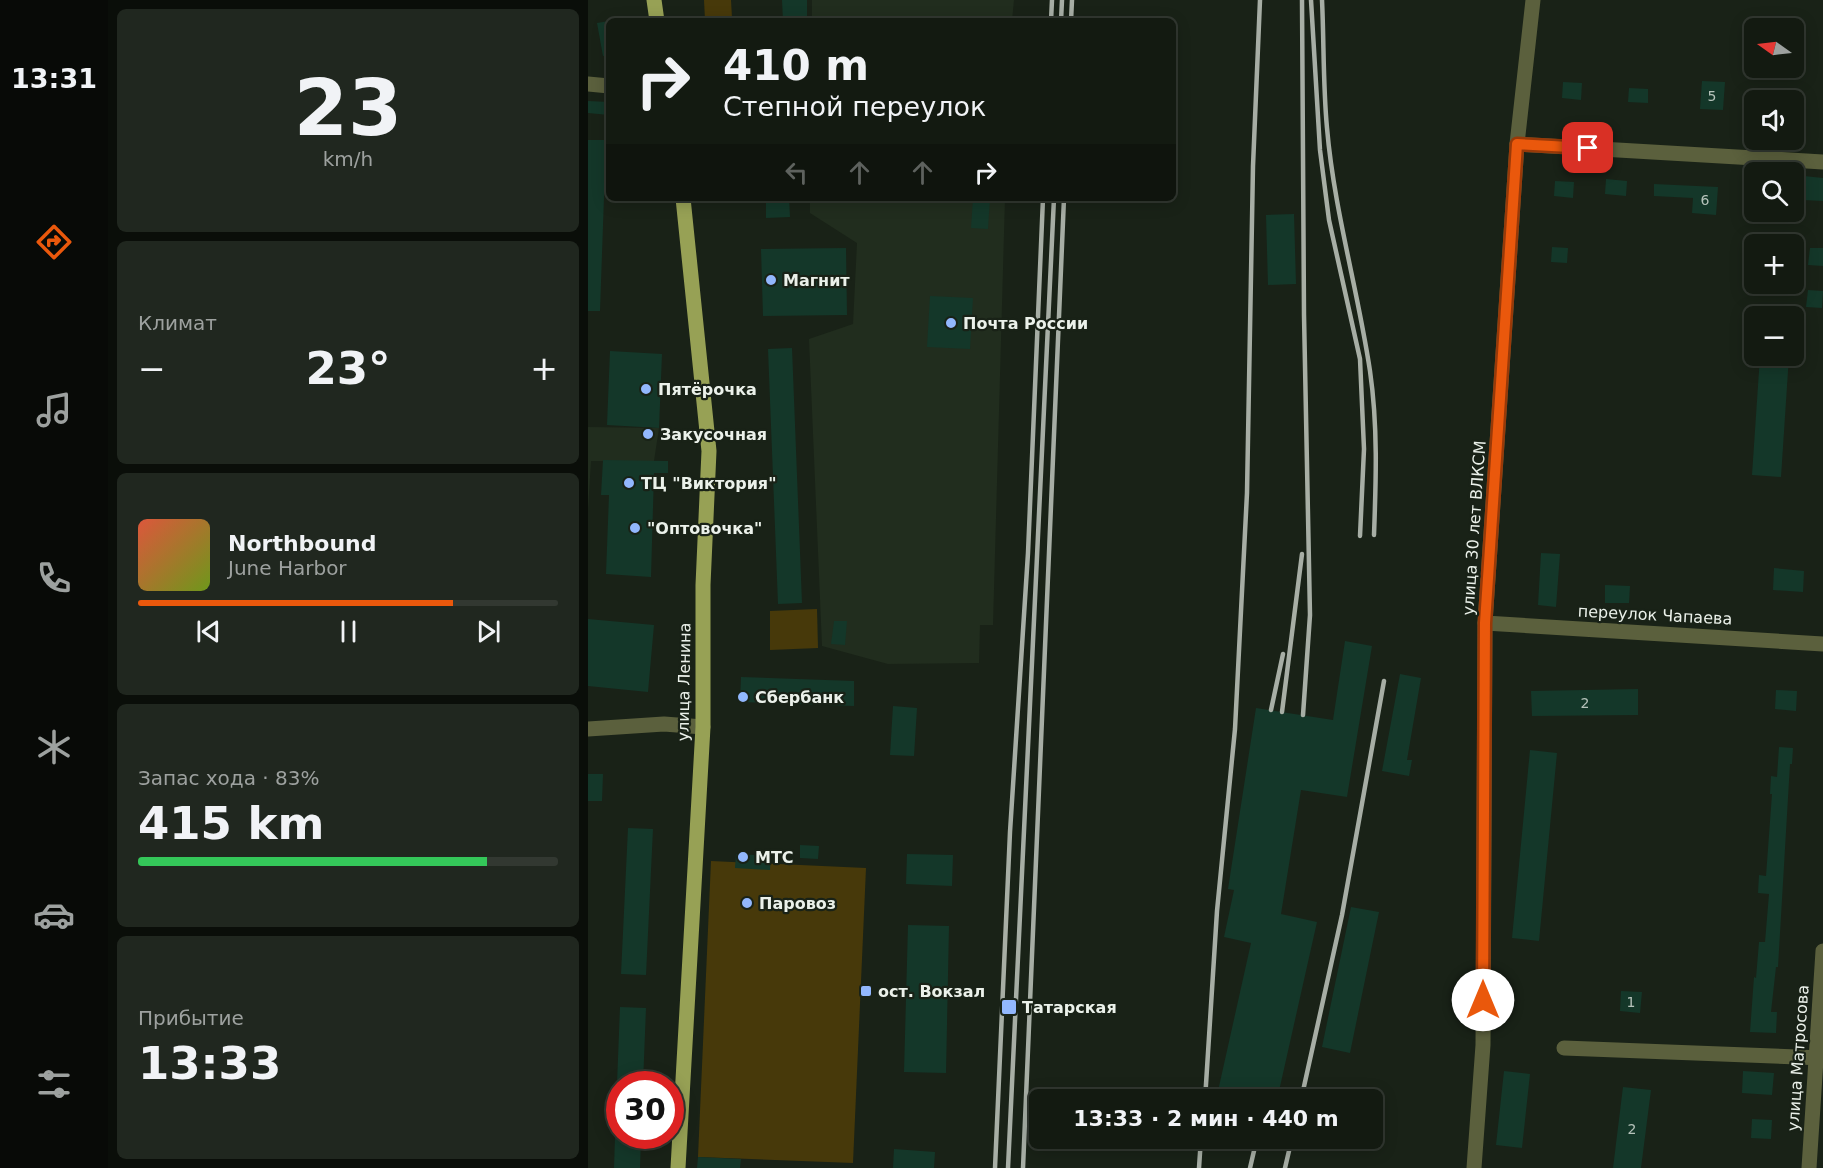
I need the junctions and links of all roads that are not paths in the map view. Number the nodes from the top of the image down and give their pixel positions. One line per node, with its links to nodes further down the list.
1 (654, 0): 3 (main road)
2 (1533, 0): 6 (street, улица 30 лет ВЛКСМ)
3 (657, 18)
4 (588, 84): 5 (street)
5 (606, 86)
6 (1517, 144): 7 (street); 9 (street, улица 30 лет ВЛКСМ)
7 (1823, 162)
8 (683, 201): 11 (main road, улица Ленина)
9 (1485, 623): 10 (street, переулок Чапаева); 17 (street, улица 30 лет ВЛКСМ)
10 (1823, 644)
11 (703, 727): 12 (street); 16 (main road, улица Ленина)
12 (588, 729)
13 (1823, 951): 15 (street, улица Матросова)
14 (1564, 1048): 15 (street)
15 (1820, 1058): 18 (street, улица Матросова)
16 (678, 1168)
17 (1474, 1168)
18 (1809, 1168)

